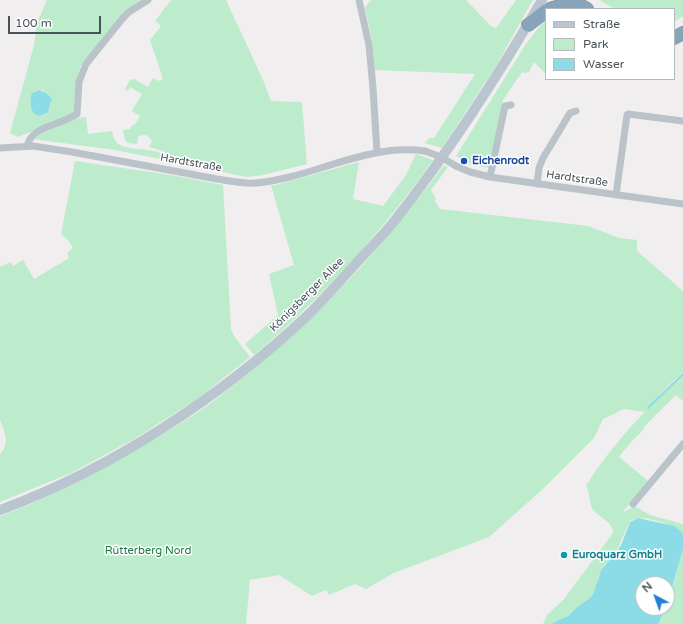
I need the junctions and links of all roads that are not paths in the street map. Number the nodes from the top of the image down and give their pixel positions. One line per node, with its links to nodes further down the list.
1 (148, 0): 12 (street)
2 (360, 0): 14 (street)
3 (542, 0): 8 (main road, Königsberger Allee)
4 (567, 4): 5 (highway); 6 (highway)
5 (553, 8)
6 (583, 8)
7 (545, 12): 8 (highway)
8 (528, 25): 21 (main road, Königsberger Allee)
9 (511, 105): 15 (street)
10 (576, 111): 16 (street)
11 (683, 121): 17 (street)
12 (27, 146): 13 (street, Hardtstraße); 14 (street, Hardtstraße)
13 (0, 148)
14 (377, 152): 15 (street, Hardtstraße, bridge)
15 (490, 177): 16 (street, Hardtstraße)
16 (537, 184): 17 (street, Hardtstraße)
17 (616, 195): 18 (street, Hardtstraße)
18 (683, 204)
19 (683, 444): 20 (street)
20 (633, 504)
21 (0, 510)

